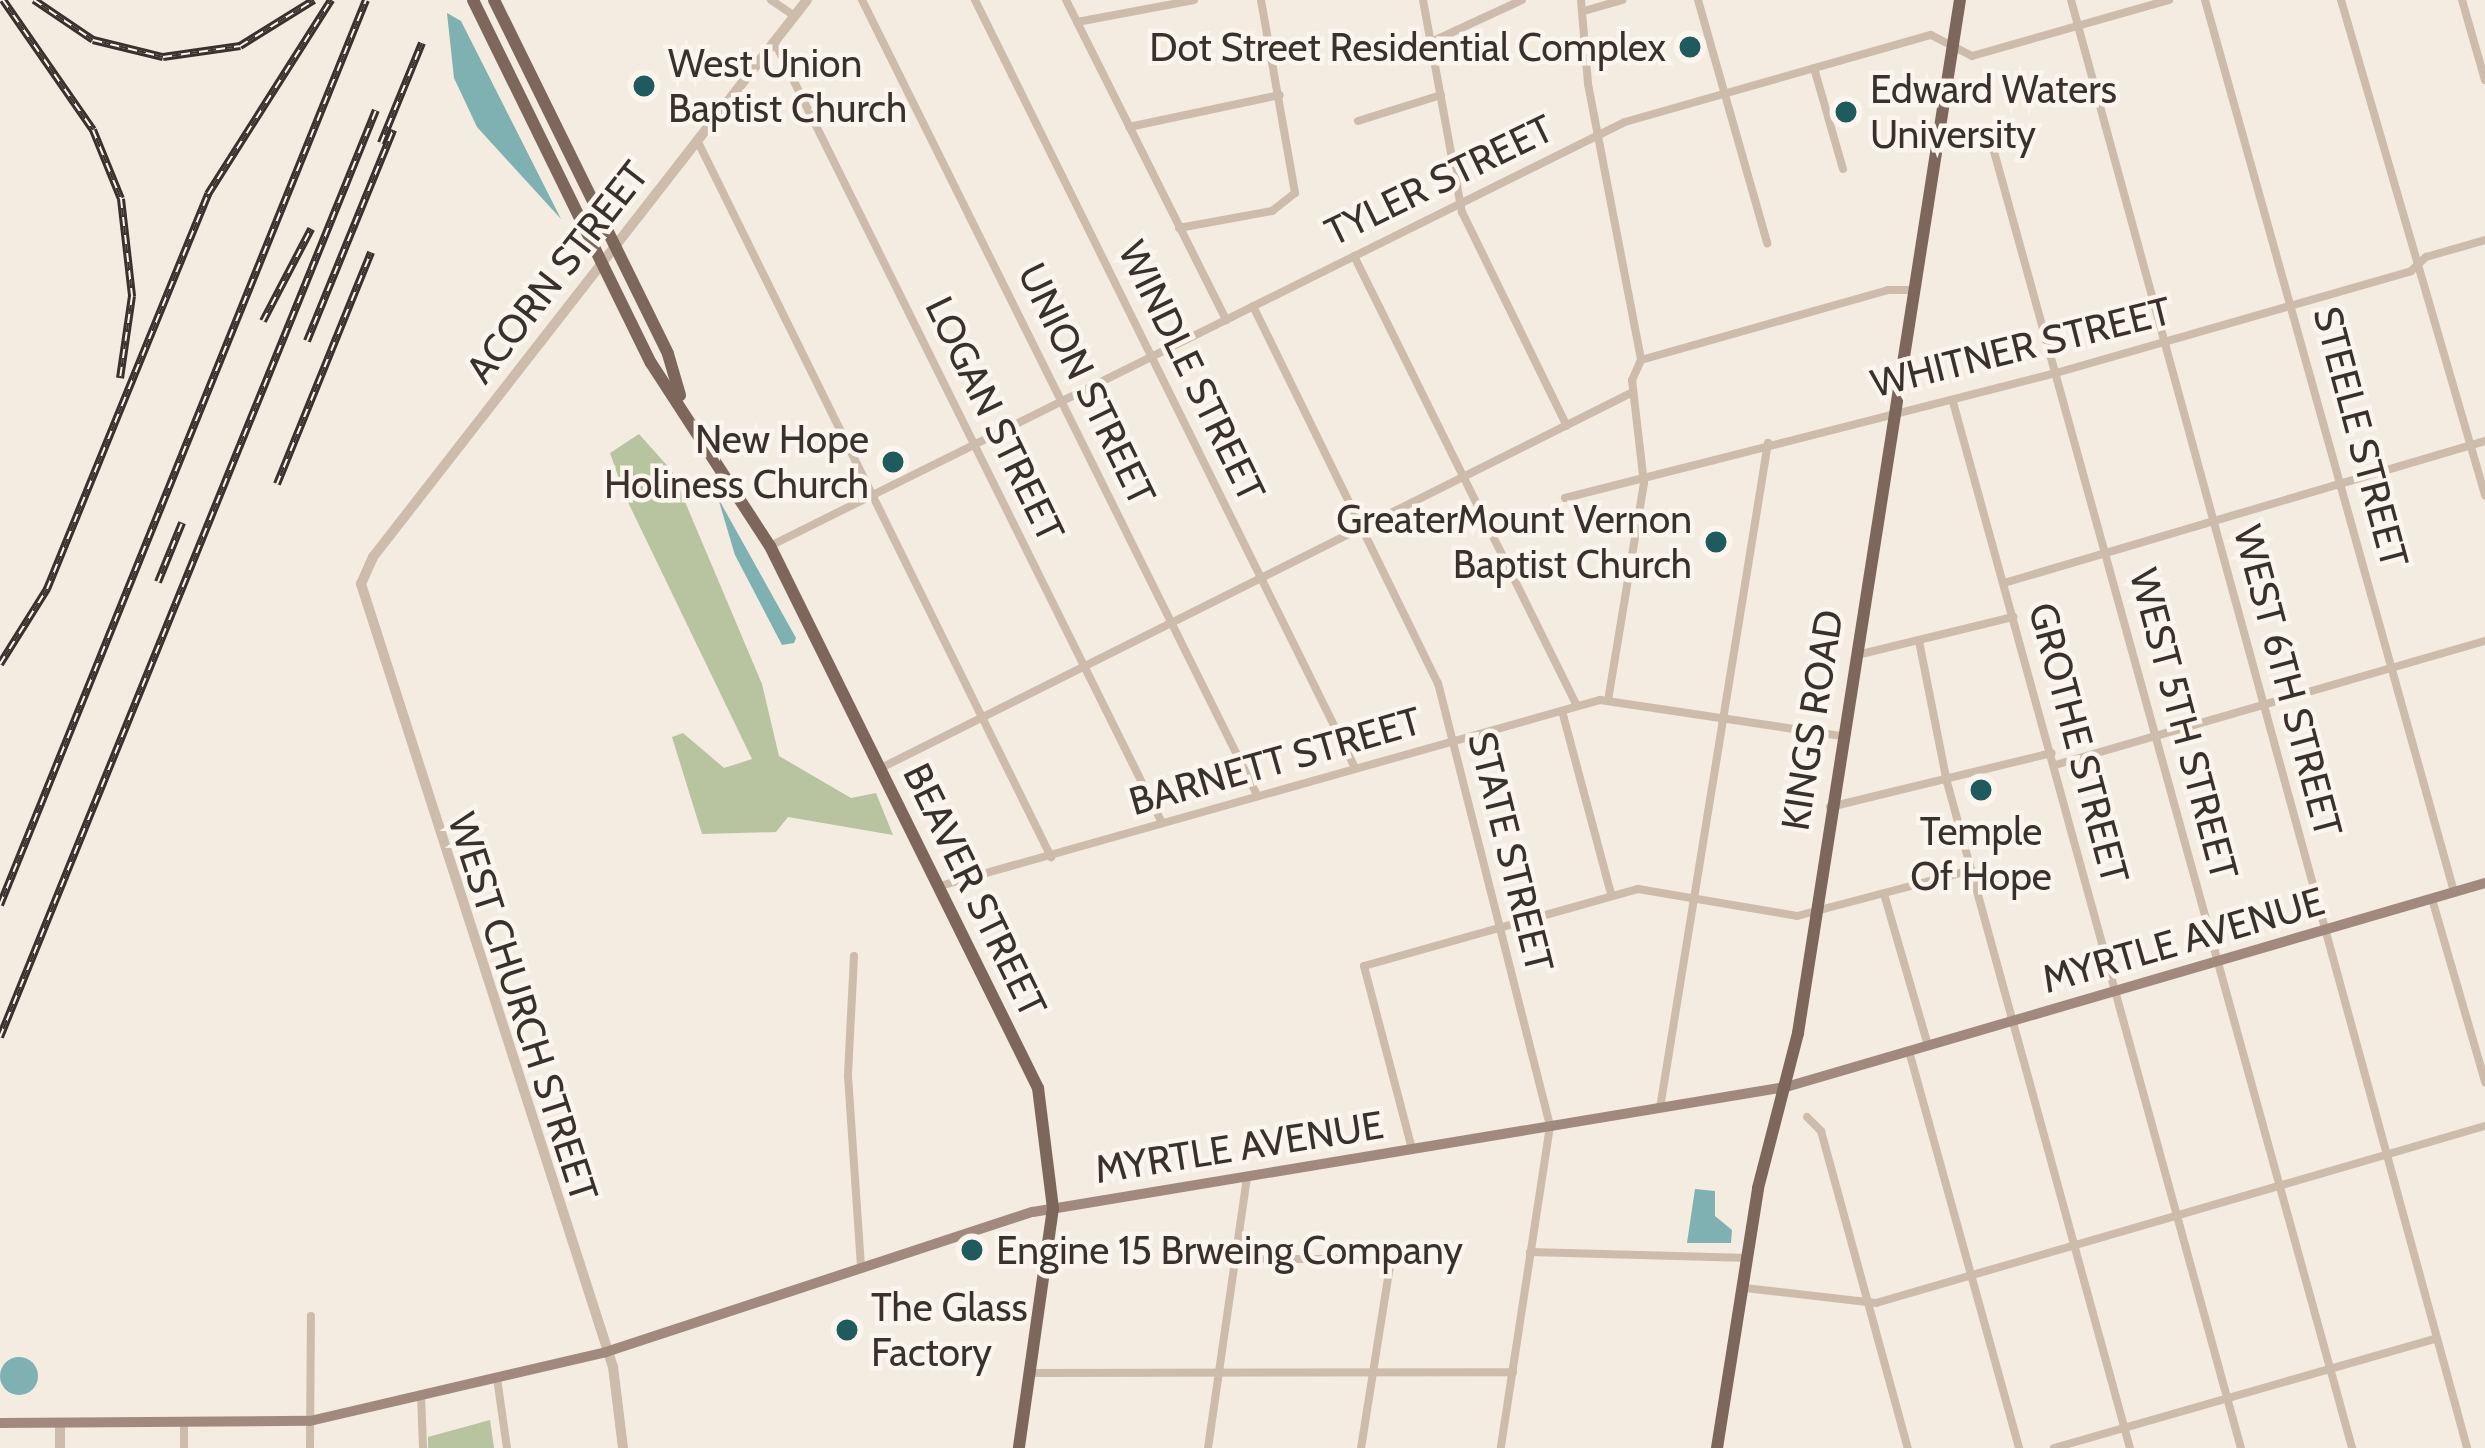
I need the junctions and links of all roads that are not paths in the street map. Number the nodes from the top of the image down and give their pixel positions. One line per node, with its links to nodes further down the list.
1 (473, 0): 45 (main road, BEAVER STREET)
2 (494, 0): 43 (main road, BEAVER STREET)
3 (771, 0): 22 (street)
4 (807, 0): 22 (street, ACORN STREET)
5 (862, 0): 56 (street, UNION STREET)
6 (975, 0): 52 (street, WINDLE STREET)
7 (1066, 0): 23 (street)
8 (1194, 0): 23 (street)
9 (1261, 0): 31 (street)
10 (1423, 0): 26 (street)
11 (1522, 0): 26 (street)
12 (1581, 0): 21 (street)
13 (1622, 0): 21 (street)
14 (1698, 0): 30 (street)
15 (1960, 0): 27 (main road, KINGS ROAD)
16 (2071, 0): 24 (street, WEST 6TH STREET)
17 (2169, 0): 24 (street, TYLER STREET)
18 (2205, 0): 49 (street, STEELE STREET)
19 (2341, 0): 46 (street)
20 (2462, 0): 29 (street)
21 (1584, 11): 35 (street)
22 (795, 16): 25 (street, ACORN STREET)
23 (1077, 22): 34 (street)
24 (2078, 26): 27 (street, TYLER STREET); 51 (street, WEST 6TH STREET)
25 (774, 41): 36 (street, ACORN STREET); 63 (street, LOGAN STREET)
26 (1431, 42): 32 (street)
27 (1952, 46): 28 (street, TYLER STREET); 37 (main road, KINGS ROAD)
28 (1814, 68): 30 (street, TYLER STREET); 38 (street)
29 (2485, 80)
30 (1726, 93): 35 (street, TYLER STREET); 42 (street)
31 (1280, 95): 34 (street); 40 (street)
32 (1441, 95): 33 (street); 39 (street)
33 (1358, 121)
34 (1129, 127): 40 (street)
35 (1598, 135): 39 (street, TYLER STREET); 53 (street)
36 (697, 140): 43 (street, ACORN STREET); 68 (street)
37 (1937, 140): 47 (main road, KINGS ROAD); 54 (street, WEST 5TH STREET)
38 (1843, 170)
39 (1461, 202): 44 (street, TYLER STREET); 60 (street)
40 (1179, 229): 50 (street)
41 (2485, 240): 46 (street, WHITNER STREET)
42 (1767, 243)
43 (614, 245): 45 (street, ACORN STREET); 57 (main road, BEAVER STREET)
44 (1354, 256): 48 (street, TYLER STREET); 65 (street)
45 (602, 264): 57 (main road, BEAVER STREET); 77 (street, ACORN STREET)
46 (2419, 264): 49 (street, WHITNER STREET); 64 (street)
47 (1913, 290): 53 (street); 59 (main road, KINGS ROAD)
48 (1253, 306): 50 (street, TYLER STREET); 72 (street, STATE STREET)
49 (2294, 306): 51 (street, WHITNER STREET); 67 (street, STEELE STREET)
50 (1226, 320): 52 (street, TYLER STREET)
51 (2166, 342): 54 (street, WHITNER STREET); 71 (street, WEST 6TH STREET)
52 (1151, 357): 56 (street, TYLER STREET); 75 (street, WINDLE STREET)
53 (1641, 360): 55 (street)
54 (2056, 374): 58 (street, WHITNER STREET); 74 (street, WEST 5TH STREET)
55 (1634, 392): 60 (street); 66 (street)
56 (1063, 400): 63 (street, TYLER STREET); 79 (street, UNION STREET)
57 (682, 402): 73 (main road, BEAVER STREET)
58 (1953, 402): 59 (street, WHITNER STREET); 76 (street, GROTHE STREET)
59 (1892, 413): 62 (street, WHITNER STREET); 82 (main road, KINGS ROAD)
60 (1567, 426): 65 (street)
61 (2485, 441): 64 (street)
62 (1768, 443): 66 (street, WHITNER STREET); 90 (street)
63 (975, 445): 68 (street, TYLER STREET); 83 (street, LOGAN STREET)
64 (2471, 445): 67 (street); 69 (street)
65 (1464, 477): 72 (street); 87 (street)
66 (1645, 477): 70 (street, WHITNER STREET); 85 (street)
67 (2342, 483): 71 (street); 84 (street, STEELE STREET)
68 (873, 495): 73 (street, TYLER STREET); 89 (street)
69 (2485, 495)
70 (1565, 498)
71 (2213, 520): 74 (street); 86 (street, WEST 6TH STREET)
72 (1363, 527): 75 (street); 93 (street, STATE STREET)
73 (770, 546): 96 (main road, BEAVER STREET)
74 (2106, 553): 76 (street); 92 (street, WEST 5TH STREET)
75 (1260, 577): 79 (street); 97 (street, WINDLE STREET)
76 (2004, 583): 78 (street, GROTHE STREET)
77 (361, 584): 142 (street, WEST CHURCH STREET)
78 (2013, 617): 80 (street); 94 (street, GROTHE STREET)
79 (1173, 622): 83 (street); 99 (street, UNION STREET)
80 (1919, 641): 82 (street); 98 (street)
81 (2485, 641): 84 (street)
82 (1853, 656): 91 (main road, KINGS ROAD)
83 (1083, 665): 89 (street); 101 (street, LOGAN STREET)
84 (2392, 668): 86 (street); 106 (street, STEELE STREET)
85 (1608, 700): 87 (street, BARNETT STREET); 90 (street, BARNETT STREET)
86 (2264, 705): 92 (street); 113 (street, WEST 6TH STREET)
87 (1577, 706): 88 (street, BARNETT STREET)
88 (1562, 711): 93 (street, BARNETT STREET); 107 (street)
89 (982, 715): 96 (street); 102 (street)
90 (1724, 718): 91 (street, BARNETT STREET); 109 (street)
91 (1840, 736): 100 (main road, KINGS ROAD)
92 (2156, 737): 95 (street); 115 (street, WEST 5TH STREET)
93 (1451, 742): 97 (street, BARNETT STREET); 112 (street, STATE STREET)
94 (2051, 753): 95 (street, GROTHE STREET); 98 (street)
95 (2055, 765): 116 (street, GROTHE STREET)
96 (881, 767): 105 (main road, BEAVER STREET)
97 (1355, 768): 99 (street, BARNETT STREET)
98 (1947, 782): 100 (street); 103 (street)
99 (1257, 795): 101 (street, BARNETT STREET)
100 (1829, 807): 111 (main road, KINGS ROAD)
101 (1162, 823): 102 (street, BARNETT STREET)
102 (1051, 857): 105 (street, BARNETT STREET)
103 (1971, 870): 108 (street); 117 (street)
104 (2485, 883): 106 (main road, MYRTLE AVENUE)
105 (940, 886): 130 (main road, BEAVER STREET)
106 (2454, 892): 110 (main road, MYRTLE AVENUE)
107 (1611, 894): 109 (street); 112 (street)
108 (1884, 894): 111 (street); 118 (street)
109 (1695, 898): 111 (street); 122 (street)
110 (2432, 898): 113 (main road, MYRTLE AVENUE); 120 (street)
111 (1811, 915): 121 (main road, KINGS ROAD)
112 (1497, 925): 124 (street, STATE STREET); 126 (street)
113 (2325, 930): 115 (main road, MYRTLE AVENUE); 127 (street, WEST 6TH STREET)
114 (854, 956): 136 (street)
115 (2217, 960): 116 (main road, MYRTLE AVENUE); 129 (street, WEST 5TH STREET)
116 (2115, 991): 117 (main road, MYRTLE AVENUE); 131 (street, GROTHE STREET)
117 (2012, 1021): 118 (main road, MYRTLE AVENUE); 132 (street)
118 (1928, 1045): 119 (main road, MYRTLE AVENUE)
119 (1909, 1051): 121 (main road, MYRTLE AVENUE); 137 (street)
120 (2485, 1082)
121 (1786, 1087): 122 (main road, MYRTLE AVENUE); 134 (main road, KINGS ROAD)
122 (1660, 1108): 124 (main road, MYRTLE AVENUE)
123 (1807, 1117): 139 (street)
124 (1550, 1126): 126 (main road, MYRTLE AVENUE); 133 (street, STATE STREET)
125 (2485, 1126): 127 (street)
126 (1412, 1149): 128 (main road, MYRTLE AVENUE)
127 (2387, 1154): 129 (street); 141 (street, WEST 6TH STREET)
128 (1247, 1176): 130 (main road, MYRTLE AVENUE); 135 (street)
129 (2280, 1185): 131 (street); 143 (street, WEST 5TH STREET)
130 (1053, 1208): 136 (main road, MYRTLE AVENUE); 145 (main road, BEAVER STREET)
131 (2176, 1215): 132 (street); 150 (street, GROTHE STREET)
132 (2074, 1246): 137 (street); 155 (street)
133 (1530, 1252): 134 (street); 144 (street, STATE STREET)
134 (1749, 1258): 138 (main road, KINGS ROAD)
135 (1236, 1259): 146 (street); 147 (street)
136 (860, 1268): 142 (main road, MYRTLE AVENUE)
137 (1971, 1275): 139 (street); 168 (street)
138 (1744, 1288): 139 (street); 166 (main road, KINGS ROAD)
139 (1868, 1304): 167 (street)
140 (311, 1316): 151 (street)
141 (2437, 1338): 143 (street); 173 (street, WEST 6TH STREET)
142 (606, 1352): 148 (main road, MYRTLE AVENUE); 161 (street, WEST CHURCH STREET)
143 (2330, 1369): 150 (street); 172 (street, WEST 5TH STREET)
144 (1513, 1372): 147 (street); 165 (street, STATE STREET)
145 (1030, 1373): 146 (street); 162 (main road, BEAVER STREET)
146 (1219, 1373): 147 (street); 163 (street)
147 (1372, 1373): 164 (street)
148 (496, 1377): 149 (main road, MYRTLE AVENUE); 160 (street)
149 (421, 1395): 151 (main road, MYRTLE AVENUE); 159 (street)
150 (2227, 1398): 155 (street); 171 (street, GROTHE STREET)
151 (310, 1420): 154 (main road, MYRTLE AVENUE); 158 (street)
152 (0, 1423): 153 (main road, MYRTLE AVENUE)
153 (60, 1425): 154 (main road, MYRTLE AVENUE); 156 (street)
154 (184, 1427): 157 (street)
155 (2124, 1428): 169 (street); 170 (street)
156 (60, 1448)
157 (184, 1448)
158 (310, 1448)
159 (423, 1448)
160 (507, 1448)
161 (622, 1448)
162 (1019, 1448)
163 (1208, 1448)
164 (1361, 1448)
165 (1502, 1448)
166 (1717, 1448)
167 (1908, 1448)
168 (2019, 1448)
169 (2054, 1448)
170 (2130, 1448)
171 (2241, 1448)
172 (2352, 1448)
173 (2467, 1448)

